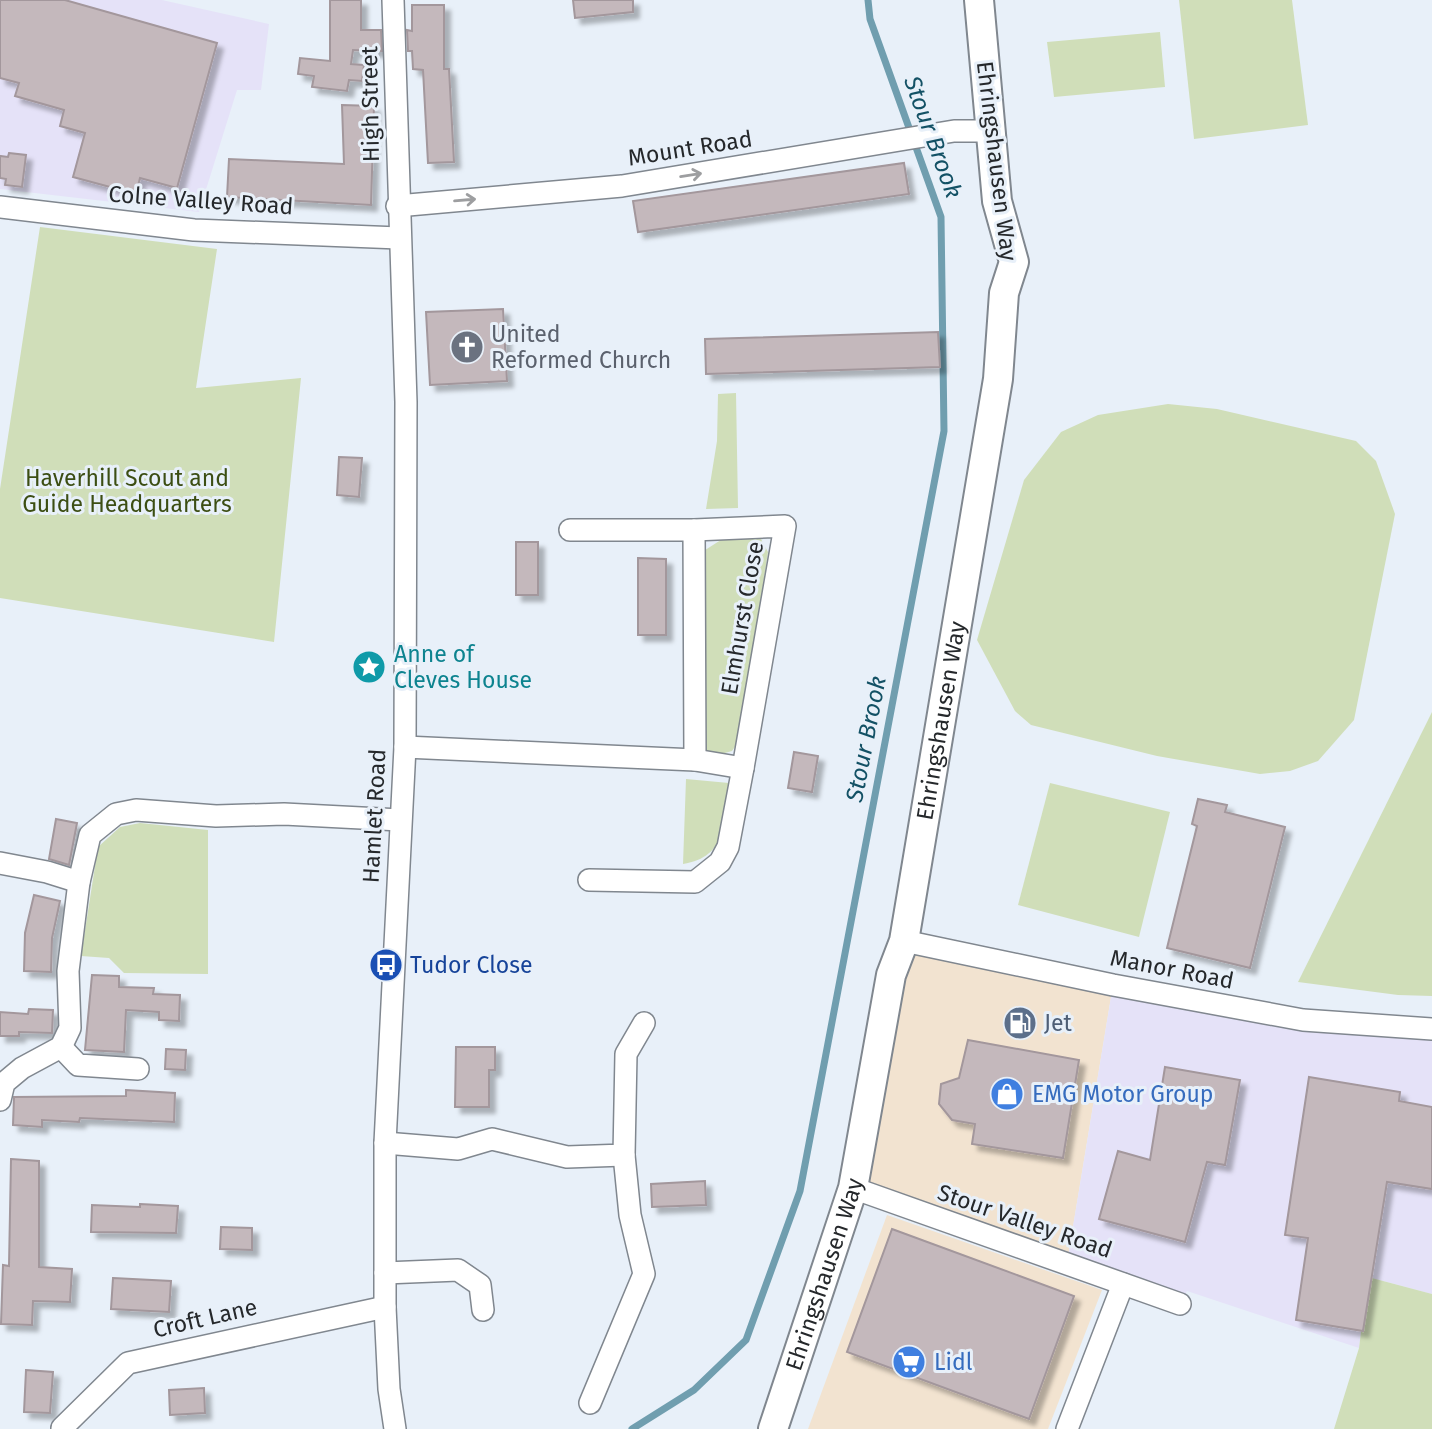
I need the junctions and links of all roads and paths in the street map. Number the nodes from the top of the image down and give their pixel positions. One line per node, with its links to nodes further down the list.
1 (393, 0): 4 (street, High Street)
2 (979, 0): 3 (main road, Ehringshausen Way)
3 (989, 131): 4 (street, Mount Road, one-way to 3); 16 (main road, Ehringshausen Way)
4 (397, 206): 6 (street, Hamlet Road)
5 (0, 207): 6 (street, Colne Valley Road)
6 (399, 238): 9 (street, Hamlet Road)
7 (570, 530): 8 (street, Elmhurst Close)
8 (694, 530): 10 (street, Elmhurst Close); 11 (street, Elmhurst Close)
9 (405, 747): 10 (street); 12 (street, Hamlet Road)
10 (695, 760): 11 (street)
11 (743, 768): 14 (street, Elmhurst Close)
12 (400, 820): 15 (street); 22 (street, Hamlet Road)
13 (0, 863): 15 (street)
14 (589, 880)
15 (79, 882): 19 (street)
16 (904, 941): 18 (street, Manor Road); 24 (main road, Ehringshausen Way)
17 (644, 1023): 23 (street)
18 (1432, 1030)
19 (61, 1047): 20 (street); 21 (street)
20 (138, 1069)
21 (0, 1100)
22 (385, 1143): 23 (street); 25 (street, Hamlet Road)
23 (624, 1155): 30 (street)
24 (853, 1188): 26 (street, Stour Valley Road); 33 (main road, Ehringshausen Way)
25 (385, 1273): 28 (street, Hamlet Road); 29 (street)
26 (1123, 1283): 27 (street, Stour Valley Road); 34 (street)
27 (1180, 1304)
28 (385, 1307): 31 (street, Croft Lane); 32 (street, Hamlet Road)
29 (483, 1310)
30 (590, 1403)
31 (62, 1428)
32 (395, 1429)
33 (773, 1429)
34 (1067, 1429)

